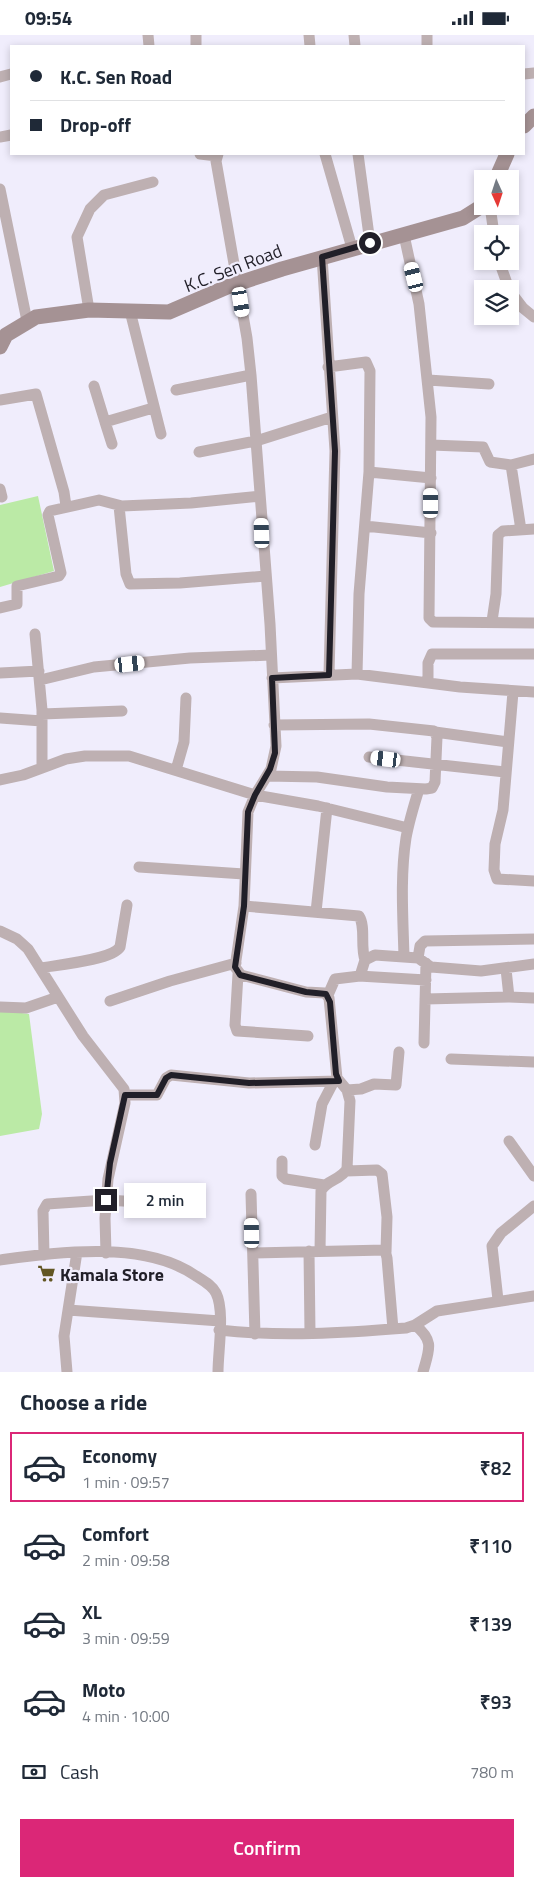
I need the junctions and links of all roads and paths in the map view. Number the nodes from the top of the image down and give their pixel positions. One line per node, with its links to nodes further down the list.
1 (218, 155): 13 (street)
2 (325, 155): 11 (street)
3 (358, 155): 10 (street)
4 (507, 155): 5 (street)
5 (500, 170)
6 (153, 182): 15 (street)
7 (0, 192): 18 (street)
8 (474, 210): 9 (street, K.C. Sen Road)
9 (404, 235): 10 (street, K.C. Sen Road); 22 (street)
10 (370, 243): 11 (street, K.C. Sen Road)
11 (352, 248): 12 (street, K.C. Sen Road)
12 (322, 257): 13 (street, K.C. Sen Road); 20 (street)
13 (238, 284): 16 (street, K.C. Sen Road); 21 (street)
14 (519, 304): 17 (street)
15 (89, 310): 16 (street, K.C. Sen Road); 18 (street, K.C. Sen Road)
16 (130, 311): 27 (street)
17 (534, 317)
18 (26, 321): 19 (street, K.C. Sen Road)
19 (2, 336)
20 (328, 367): 28 (street); 37 (street)
21 (251, 375): 25 (street); 31 (street)
22 (428, 380): 23 (street); 33 (street)
23 (489, 384)
24 (94, 386): 29 (street)
25 (176, 390)
26 (0, 400): 40 (street)
27 (153, 408): 29 (street); 30 (street)
28 (332, 417): 31 (street); 55 (street)
29 (105, 422): 32 (street)
30 (161, 434)
31 (256, 441): 34 (street); 39 (street)
32 (112, 444)
33 (431, 445): 36 (street); 38 (street)
34 (199, 451)
35 (534, 459): 36 (street)
36 (511, 465): 44 (street)
37 (369, 472): 38 (street); 42 (street)
38 (431, 478): 45 (street)
39 (260, 496): 41 (street); 46 (street)
40 (66, 506): 41 (street); 47 (street)
41 (119, 506): 46 (street)
42 (365, 526): 45 (street); 54 (street)
43 (534, 529): 44 (street)
44 (521, 530): 48 (street)
45 (431, 533): 48 (street)
46 (266, 576): 52 (street)
47 (0, 608)
48 (492, 621): 49 (street)
49 (534, 623)
50 (35, 634): 56 (street)
51 (534, 654): 58 (street)
52 (271, 655): 56 (street); 57 (street)
53 (0, 673): 56 (street)
54 (357, 674): 55 (street); 58 (street)
55 (329, 675): 57 (street)
56 (39, 676): 63 (street)
57 (272, 678): 65 (street)
58 (428, 682): 59 (street)
59 (513, 692): 60 (street); 67 (street)
60 (534, 693)
61 (186, 698): 71 (street)
62 (122, 711): 63 (street)
63 (42, 718): 64 (street); 70 (street)
64 (0, 719)
65 (274, 725): 66 (street); 73 (street)
66 (435, 732): 67 (street); 69 (street)
67 (508, 742): 72 (street)
68 (369, 757): 69 (street)
69 (436, 765): 72 (street); 75 (street)
70 (42, 767): 71 (street); 74 (street)
71 (176, 770): 76 (street)
72 (505, 772): 81 (street)
73 (267, 776): 75 (street); 76 (street)
74 (0, 780)
75 (419, 789): 78 (street)
76 (255, 795): 77 (street); 80 (street)
77 (327, 808): 78 (street); 84 (street)
78 (408, 828): 87 (street)
79 (139, 867): 80 (street)
80 (244, 874): 83 (street)
81 (534, 881)
82 (127, 905): 91 (street)
83 (244, 906): 84 (street); 92 (street)
84 (316, 912): 88 (street)
85 (0, 931): 91 (street)
86 (534, 939): 89 (street)
87 (404, 957): 88 (street); 89 (street)
88 (365, 960): 94 (street)
89 (422, 961): 93 (street); 95 (street)
90 (534, 964): 93 (street)
91 (40, 968): 97 (street)
92 (237, 968): 96 (street); 101 (street); 103 (street)
93 (506, 969): 98 (street)
94 (359, 976): 95 (street); 96 (street)
95 (426, 980): 100 (street)
96 (328, 995): 108 (street)
97 (58, 997): 102 (street); 109 (street)
98 (509, 997): 99 (street); 100 (street)
99 (534, 998)
100 (426, 999): 104 (street)
101 (110, 1001)
102 (0, 1007)
103 (308, 1036)
104 (424, 1043)
105 (399, 1052): 108 (street)
106 (451, 1059): 107 (street)
107 (534, 1062)
108 (340, 1084): 109 (street); 111 (street); 113 (street)
109 (125, 1095): 117 (street)
110 (509, 1141): 114 (street)
111 (315, 1145)
112 (282, 1161): 115 (street)
113 (346, 1171): 115 (street); 122 (street)
114 (534, 1176)
115 (324, 1185): 120 (street)
116 (251, 1194): 124 (street)
117 (106, 1200): 118 (street); 123 (street); 125 (street)
118 (175, 1203)
119 (534, 1205): 128 (street)
120 (314, 1251): 122 (street); 124 (street); 133 (street)
121 (77, 1252): 123 (street); 125 (street); 129 (street)
122 (386, 1252): 132 (street)
123 (106, 1253): 131 (street)
124 (253, 1253): 134 (street)
125 (44, 1255): 126 (street)
126 (0, 1259)
127 (534, 1296): 128 (street)
128 (498, 1300): 130 (street)
129 (68, 1310): 131 (street); 135 (street)
130 (415, 1325): 132 (street); 137 (street)
131 (219, 1326): 134 (street); 136 (street)
132 (393, 1329): 133 (street)
133 (310, 1333): 134 (street)
134 (255, 1334)
135 (67, 1372)
136 (218, 1372)
137 (423, 1372)

